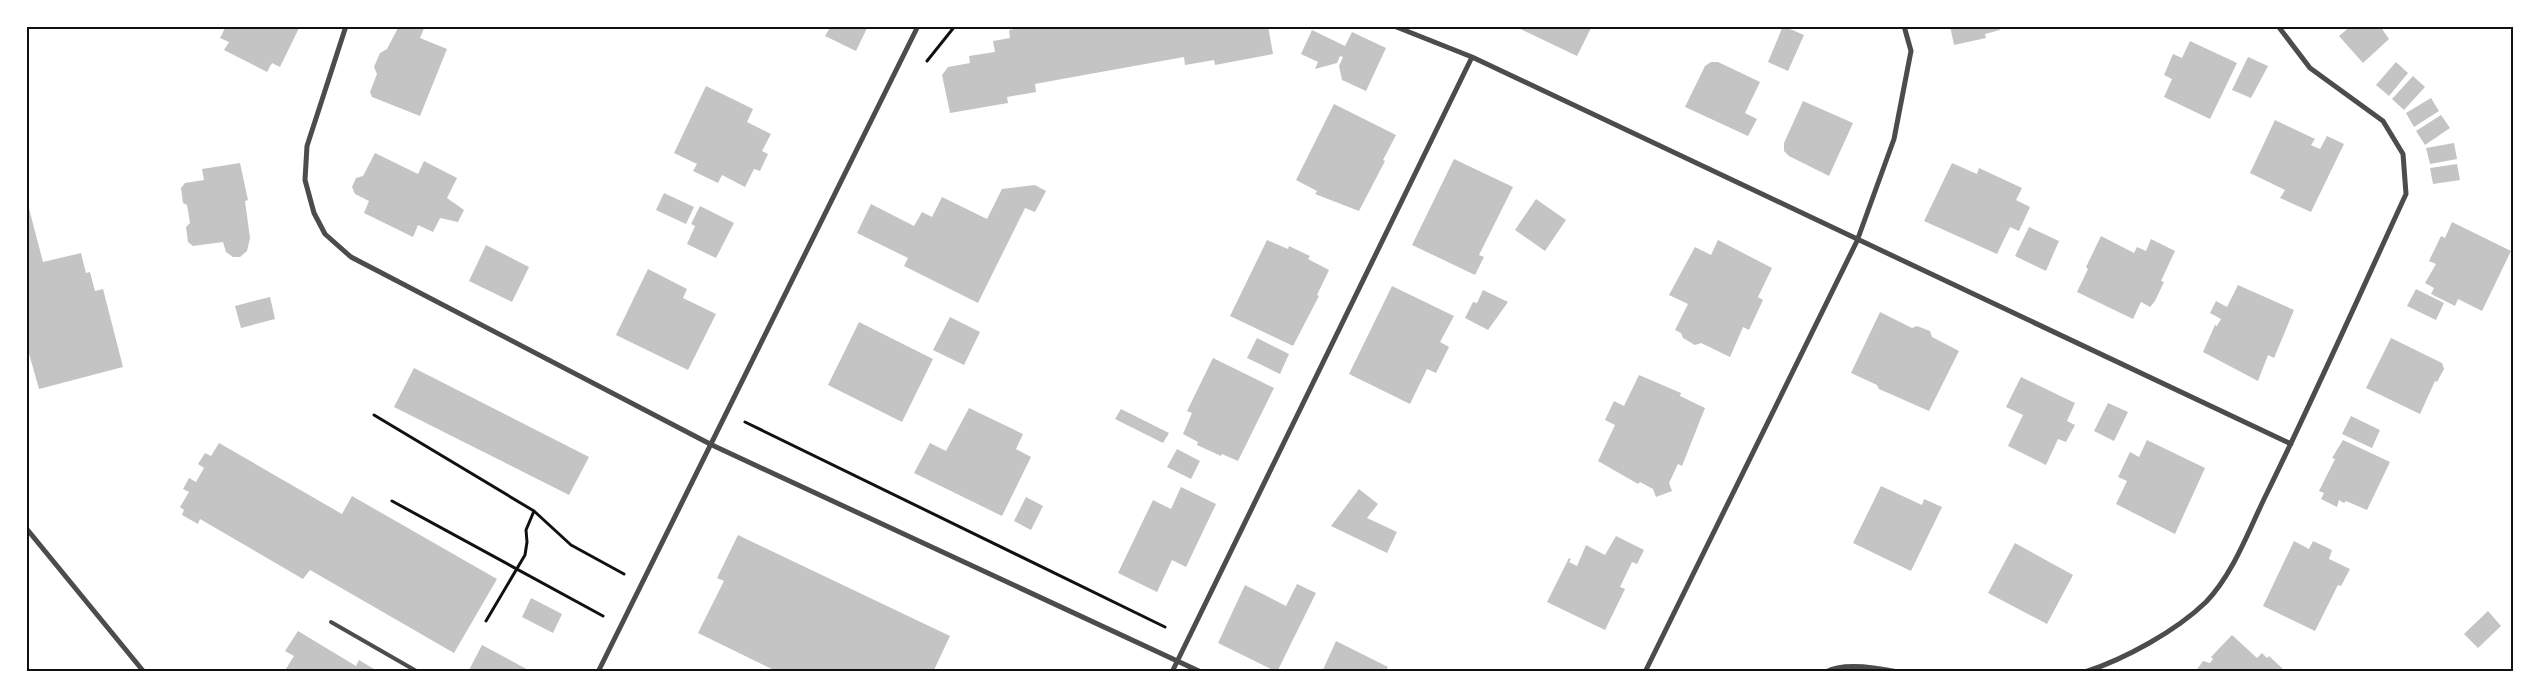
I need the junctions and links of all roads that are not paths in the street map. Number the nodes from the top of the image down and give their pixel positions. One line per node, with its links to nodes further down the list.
1 (346, 26): 9 (street)
2 (918, 26): 9 (street)
3 (1394, 26): 6 (street)
4 (1904, 26): 7 (street)
5 (2278, 26): 8 (street)
6 (1472, 57): 7 (street); 12 (street)
7 (1856, 240): 8 (street); 18 (street)
8 (2291, 444): 21 (street)
9 (712, 445): 12 (street); 15 (street)
10 (26, 528): 13 (street)
11 (331, 622): 14 (lane)
12 (1178, 661): 16 (street); 17 (street)
13 (144, 672)
14 (418, 672)
15 (598, 672)
16 (1172, 672)
17 (1201, 672)
18 (1645, 672)
19 (1826, 672): 20 (street)
20 (1898, 672)
21 (2085, 672)

